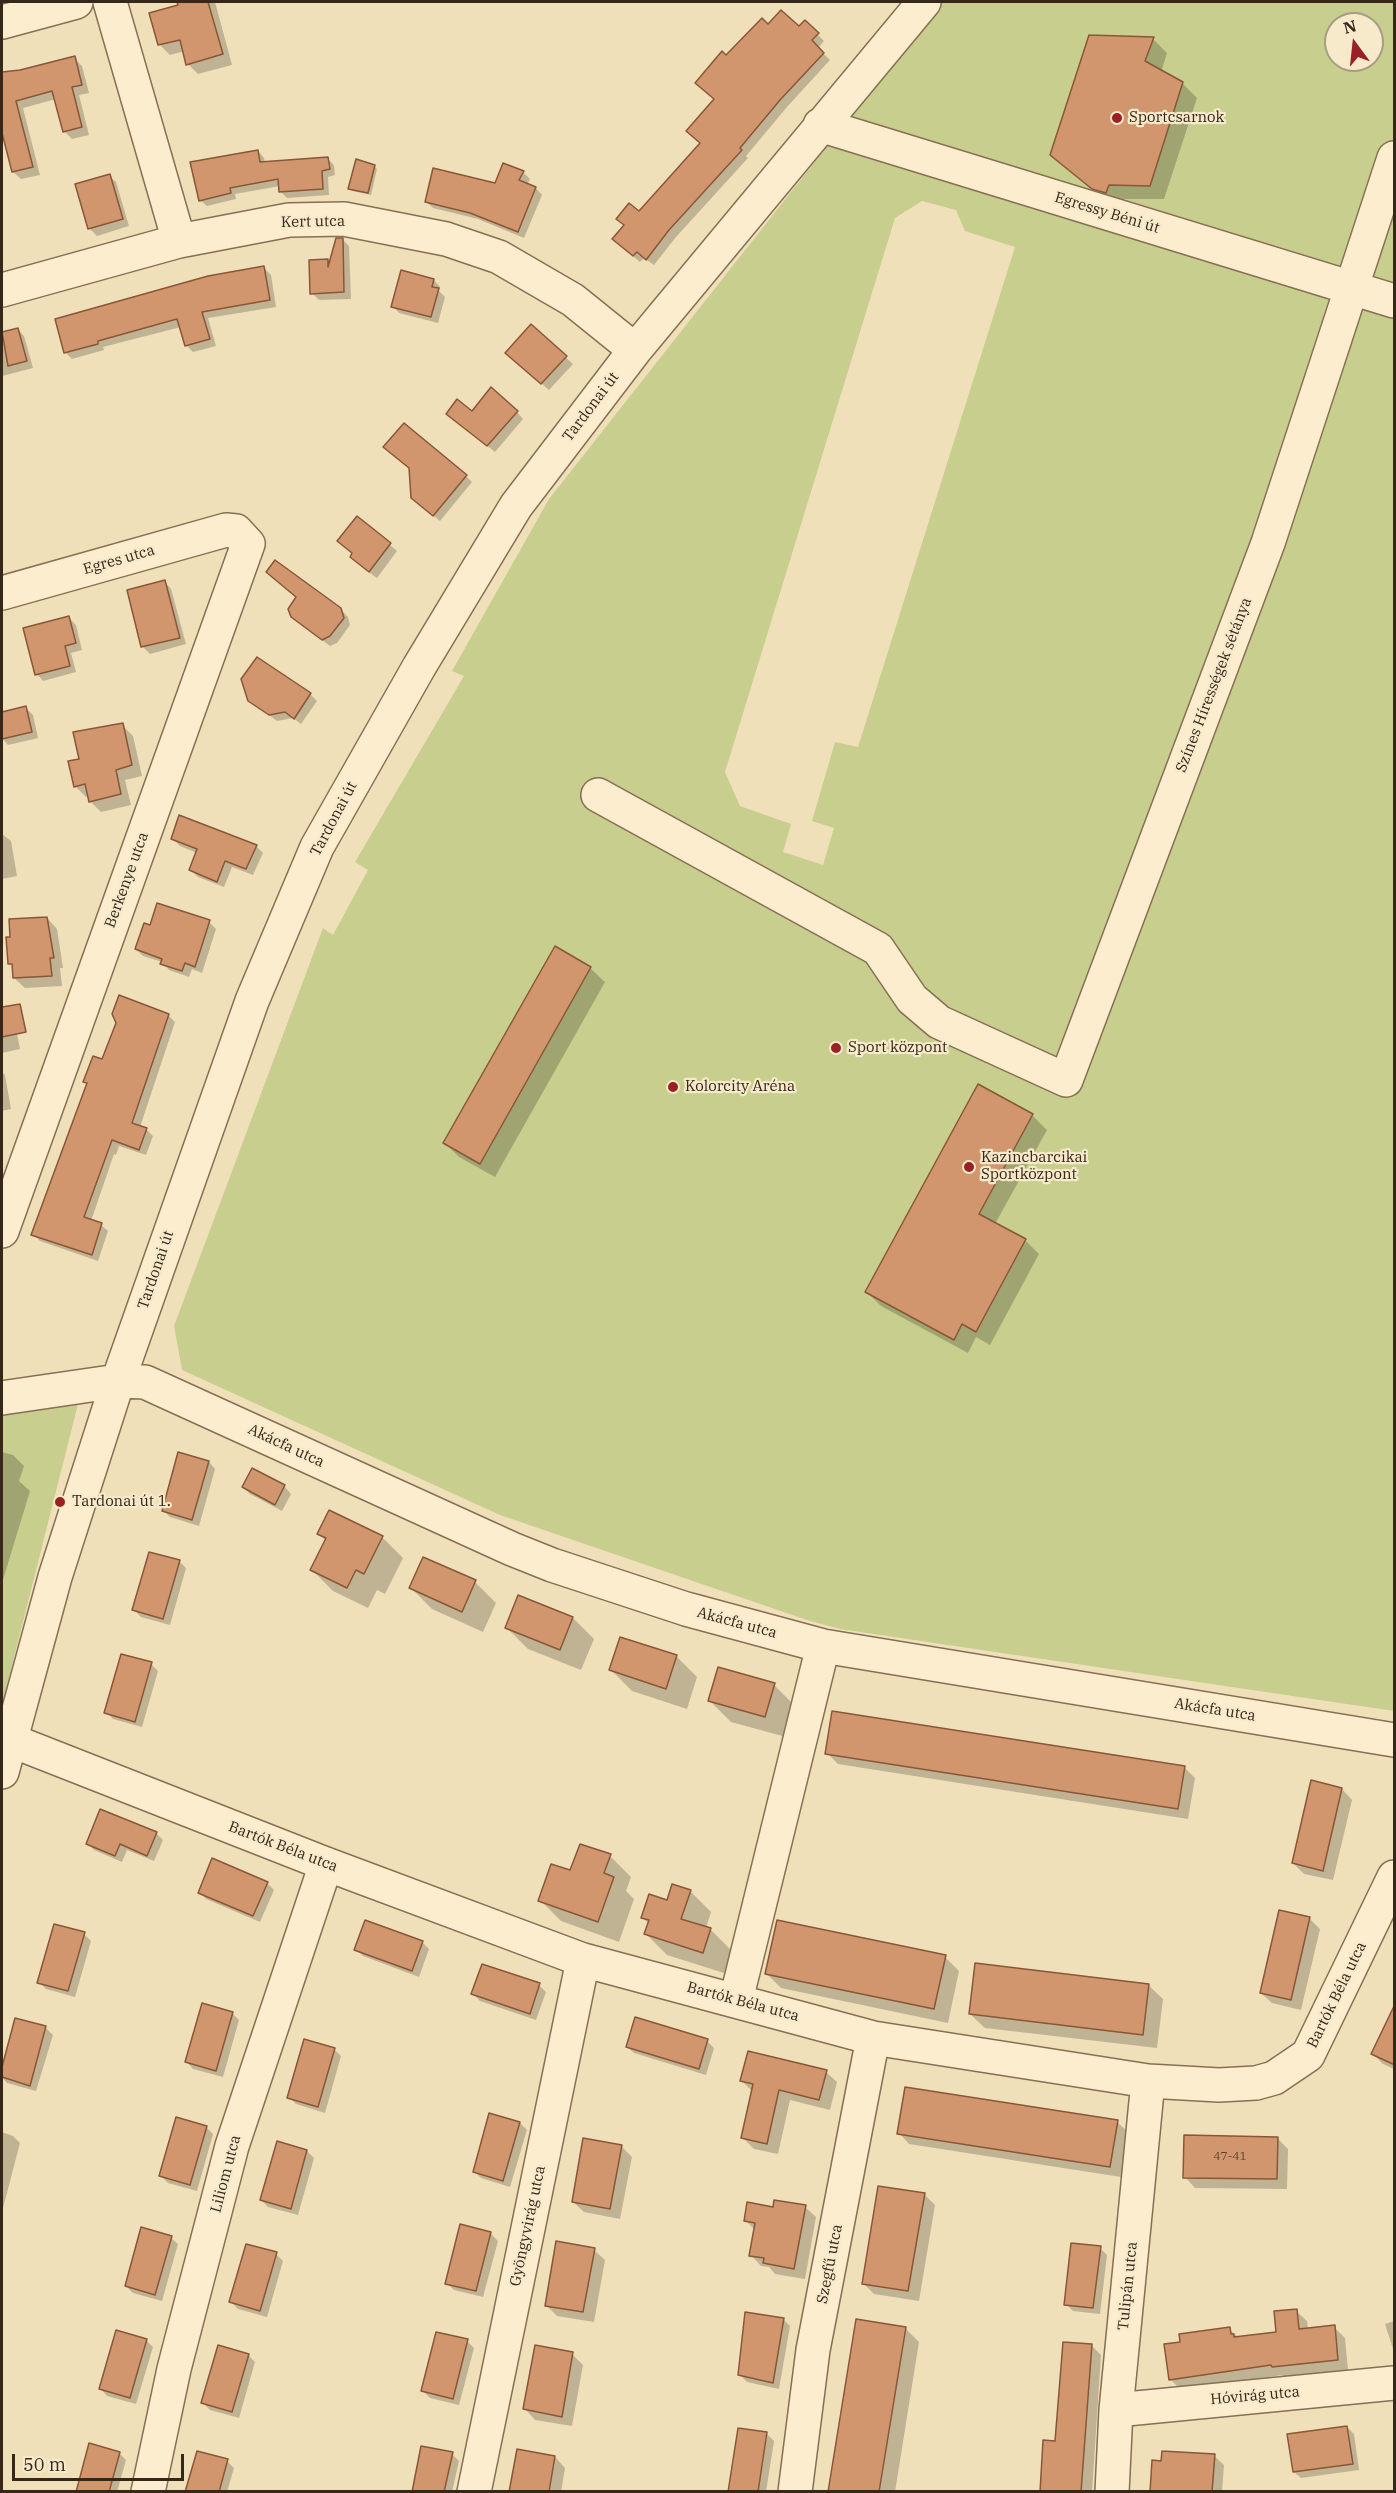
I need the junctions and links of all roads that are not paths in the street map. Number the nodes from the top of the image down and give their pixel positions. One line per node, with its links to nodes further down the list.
1 (76, 2): 4 (street)
2 (110, 2): 7 (street)
3 (924, 2): 5 (street, Tardonai út)
4 (2, 22)
5 (820, 125): 8 (street, Egressy Béni út); 11 (street, Tardonai út)
6 (1395, 158): 8 (street, Színes Hírességek sétánya)
7 (179, 242): 9 (street, Kert utca); 11 (street, Kert utca)
8 (1353, 287): 10 (street, Egressy Béni út); 14 (street, Színes Hírességek sétánya)
9 (2, 290)
10 (1395, 301)
11 (635, 350): 16 (street, Tardonai út)
12 (236, 531): 13 (street, Egres utca); 15 (street, Berkenye utca)
13 (2, 593)
14 (598, 795)
15 (2, 1231)
16 (118, 1381): 17 (street, Akácfa utca); 18 (street, Akácfa utca); 19 (street, Tardonai út)
17 (2, 1398)
18 (823, 1646): 20 (street, Akácfa utca); 25 (street)
19 (10, 1740): 21 (street, Tardonai út); 22 (street, Bartók Béla utca)
20 (1395, 1740)
21 (2, 1772)
22 (326, 1864): 24 (street, Bartók Béla utca); 30 (street, Liliom utca)
23 (1395, 1877): 27 (street, Bartók Béla utca)
24 (583, 1960): 25 (street, Bartók Béla utca); 31 (street, Gyöngyvirág utca)
25 (736, 2000): 26 (street, Bartók Béla utca)
26 (873, 2038): 27 (street, Bartók Béla utca); 32 (street, Szegfű utca)
27 (1148, 2081): 29 (street, Tulipán utca)
28 (1395, 2383): 29 (street, Hóvirág utca)
29 (1116, 2410): 33 (street, Tulipán utca)
30 (148, 2492)
31 (474, 2492)
32 (795, 2492)
33 (1112, 2492)

